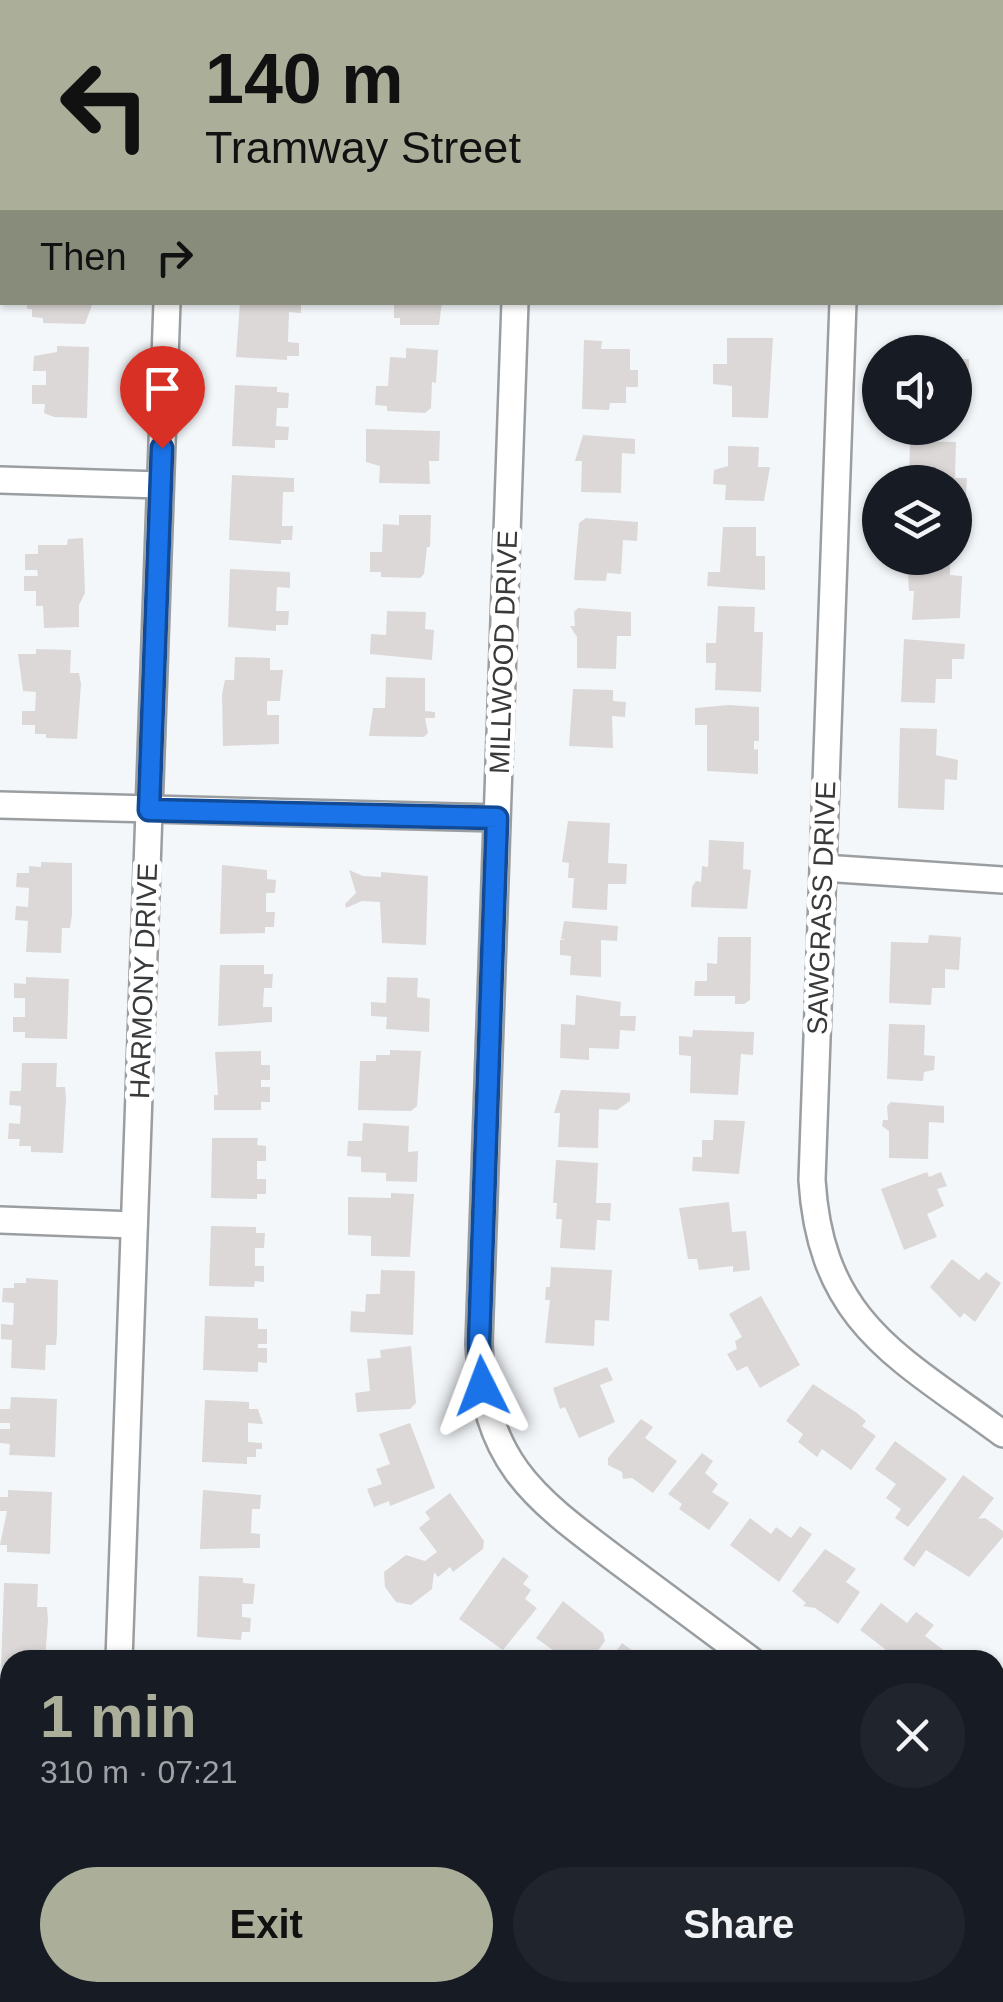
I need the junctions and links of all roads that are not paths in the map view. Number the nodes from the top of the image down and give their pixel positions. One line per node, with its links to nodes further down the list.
1 (166, 305): 5 (street, HARMONY DRIVE)
2 (515, 305): 8 (street, MILLWOOD DRIVE)
3 (842, 305): 9 (street, SAWGRASS DRIVE)
4 (0, 480): 5 (street)
5 (160, 485): 7 (street, HARMONY DRIVE)
6 (0, 805): 7 (street)
7 (149, 810): 8 (street); 12 (street, HARMONY DRIVE)
8 (497, 818): 15 (street, MILLWOOD DRIVE)
9 (822, 868): 10 (street); 13 (street, SAWGRASS DRIVE)
10 (1003, 880)
11 (0, 1220): 12 (street)
12 (134, 1225): 14 (street, HARMONY DRIVE)
13 (1003, 1434)
14 (119, 1650)
15 (739, 1650)

